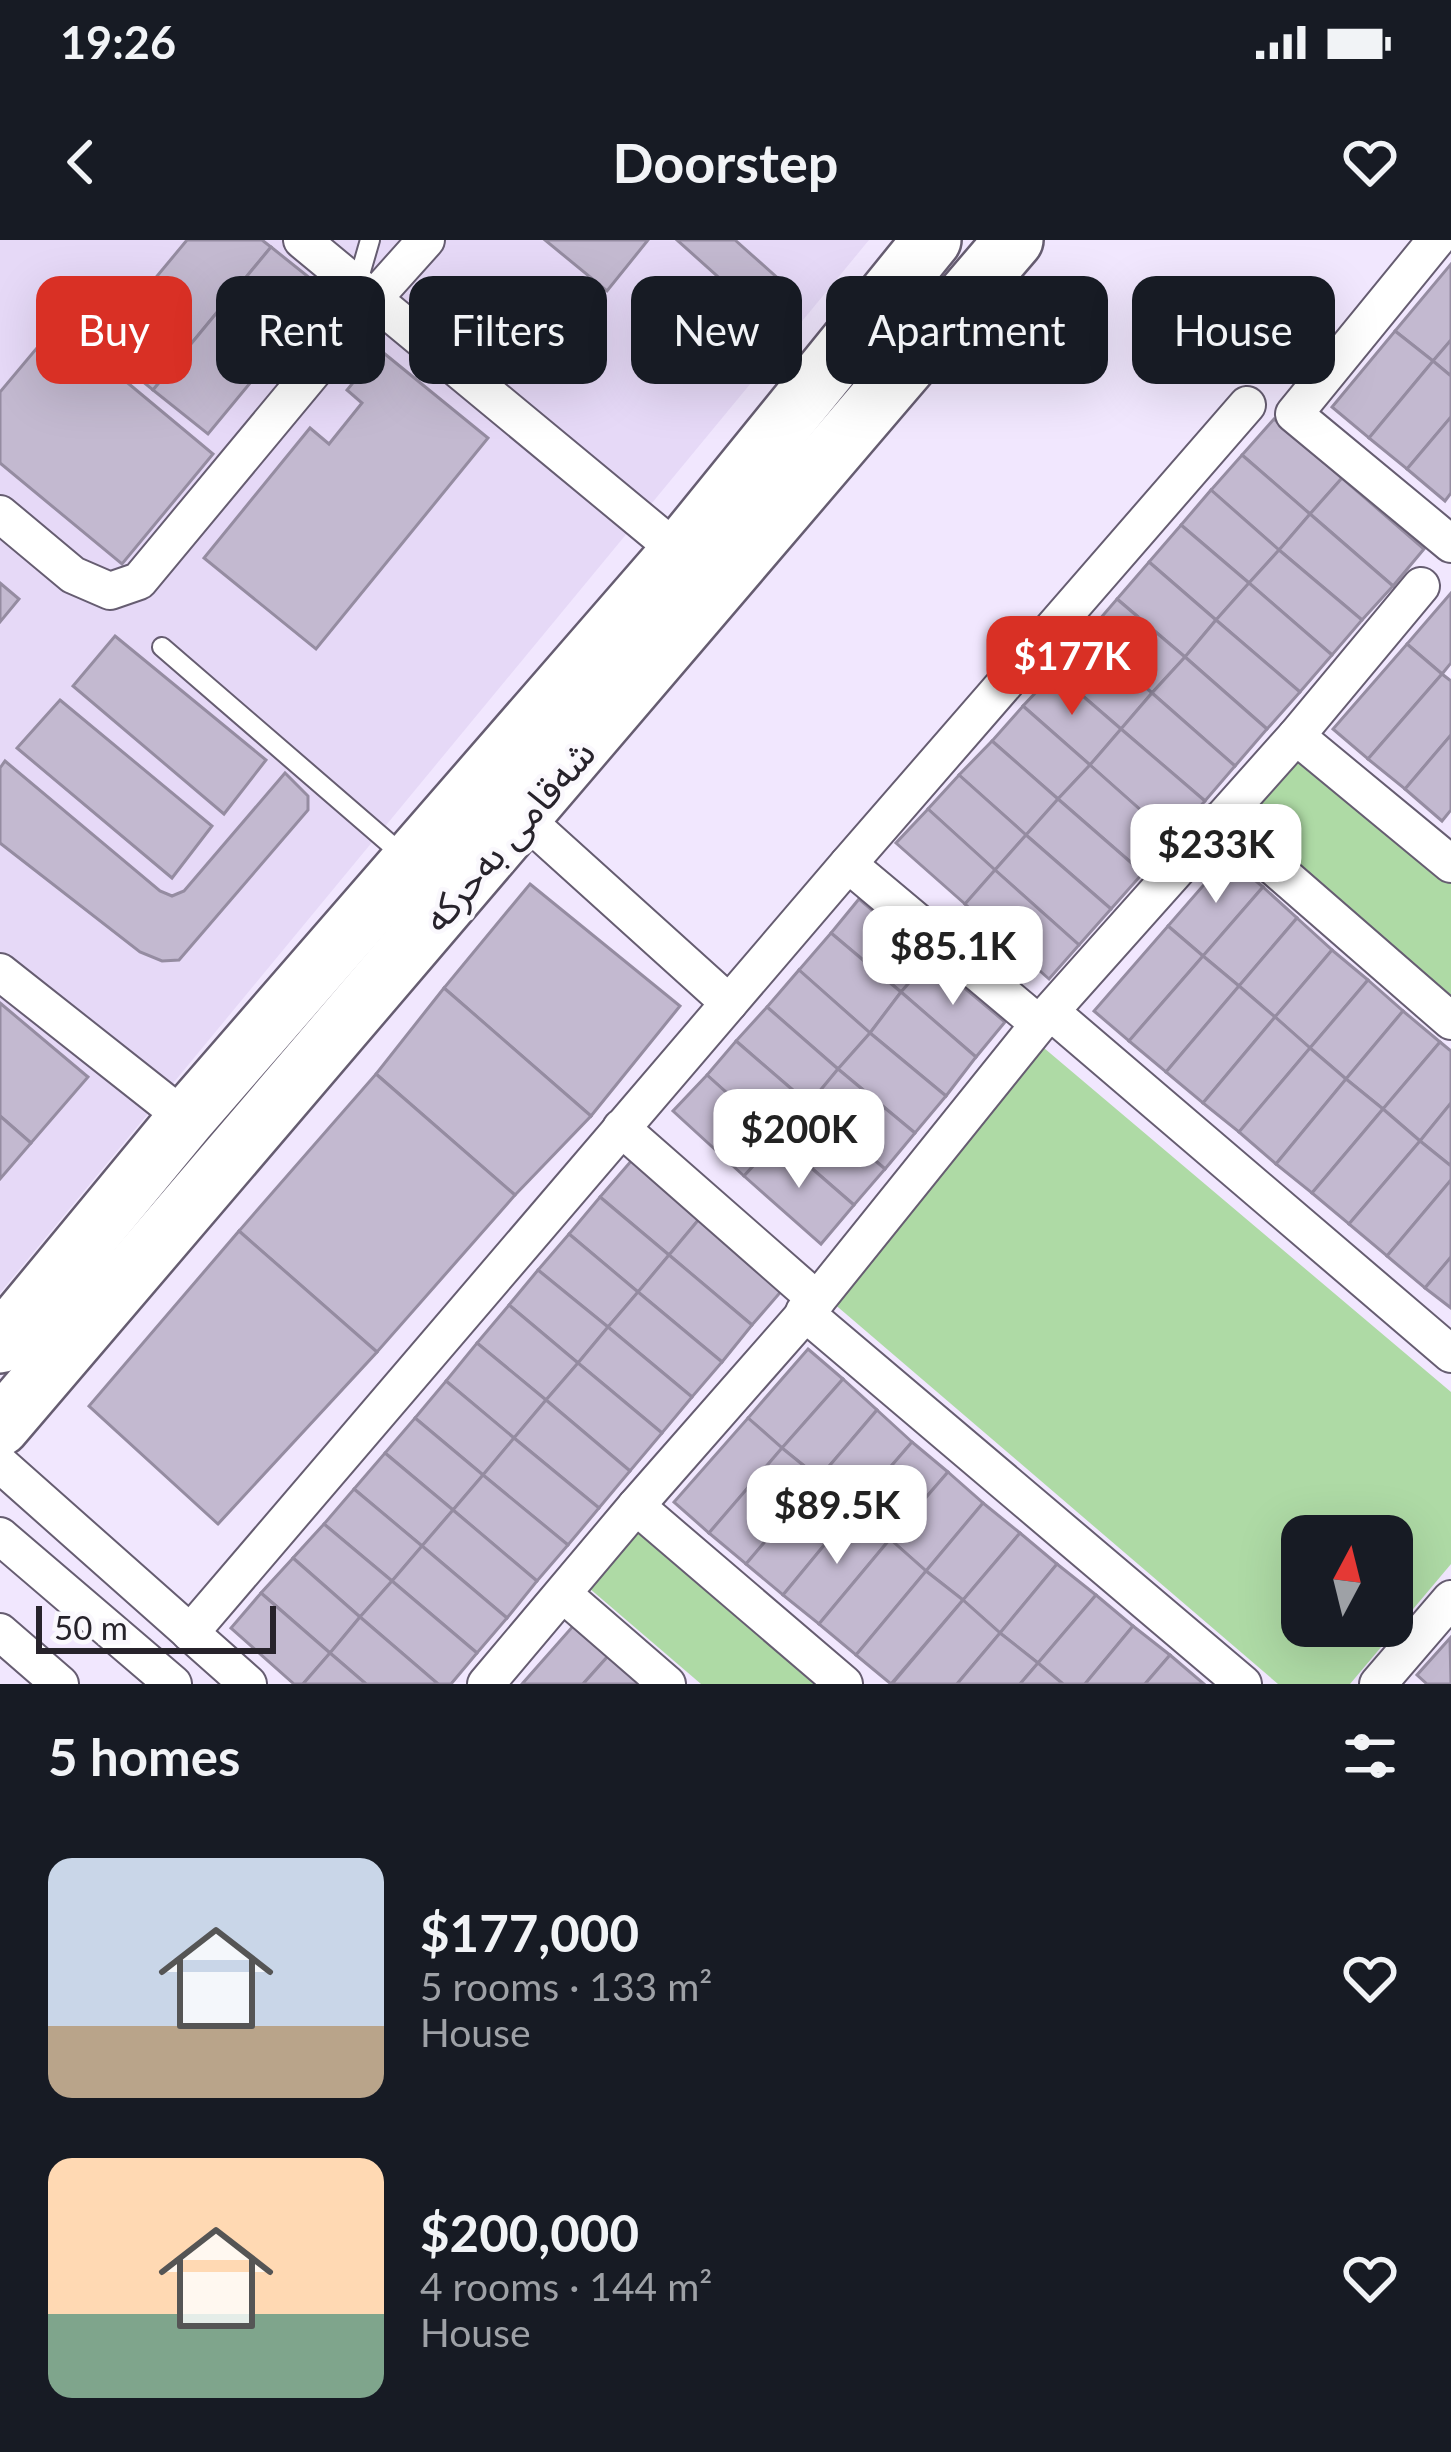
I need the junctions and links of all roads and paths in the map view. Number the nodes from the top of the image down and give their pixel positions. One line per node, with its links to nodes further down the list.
1 (302, 240): 7 (street)
2 (370, 240): 8 (lane)
3 (426, 240): 9 (street)
4 (1014, 240): 12 (main road, شەقامی بەحرکە)
5 (1436, 240): 20 (street)
6 (923, 251): 10 (main road, شەقامی بەحرکە); 11 (main road)
7 (346, 276)
8 (366, 276)
9 (383, 276)
10 (903, 276)
11 (942, 276)
12 (984, 276)
13 (385, 308): 21 (street)
14 (826, 370): 21 (main road, شەقامی بەحرکە)
15 (293, 384): 19 (street)
16 (888, 384): 17 (main road)
17 (890, 386): 25 (main road, شەقامی بەحرکە)
18 (1247, 405): 28 (street)
19 (0, 514)
20 (1451, 544)
21 (679, 552): 27 (main road, شەقامی بەحرکە)
22 (1421, 586): 24 (street)
23 (162, 647): 27 (lane)
24 (1295, 736): 26 (street); 29 (street)
25 (524, 818): 31 (street); 39 (main road, شەقامی بەحرکە)
26 (1220, 820): 32 (street); 33 (street)
27 (410, 861): 34 (main road, شەقامی بەحرکە)
28 (848, 864): 31 (street); 32 (street)
29 (1451, 864)
30 (0, 973): 34 (street)
31 (729, 1003): 35 (street)
32 (1045, 1018): 36 (street); 38 (street)
33 (1451, 1021)
34 (186, 1119): 37 (main road, شەقامی بەحرکە)
35 (621, 1128): 36 (street); 46 (street)
36 (811, 1306): 41 (street); 53 (street)
37 (0, 1344)
38 (1451, 1354)
39 (0, 1427)
40 (0, 1464): 46 (street)
41 (636, 1506): 43 (street); 52 (street)
42 (0, 1536): 48 (street)
43 (562, 1594): 50 (street); 51 (street)
44 (1451, 1599): 54 (street)
45 (0, 1632): 47 (street)
46 (190, 1633): 49 (street)
47 (60, 1684)
48 (173, 1684)
49 (248, 1684)
50 (487, 1684)
51 (667, 1684)
52 (844, 1684)
53 (1243, 1684)
54 (1378, 1684)

